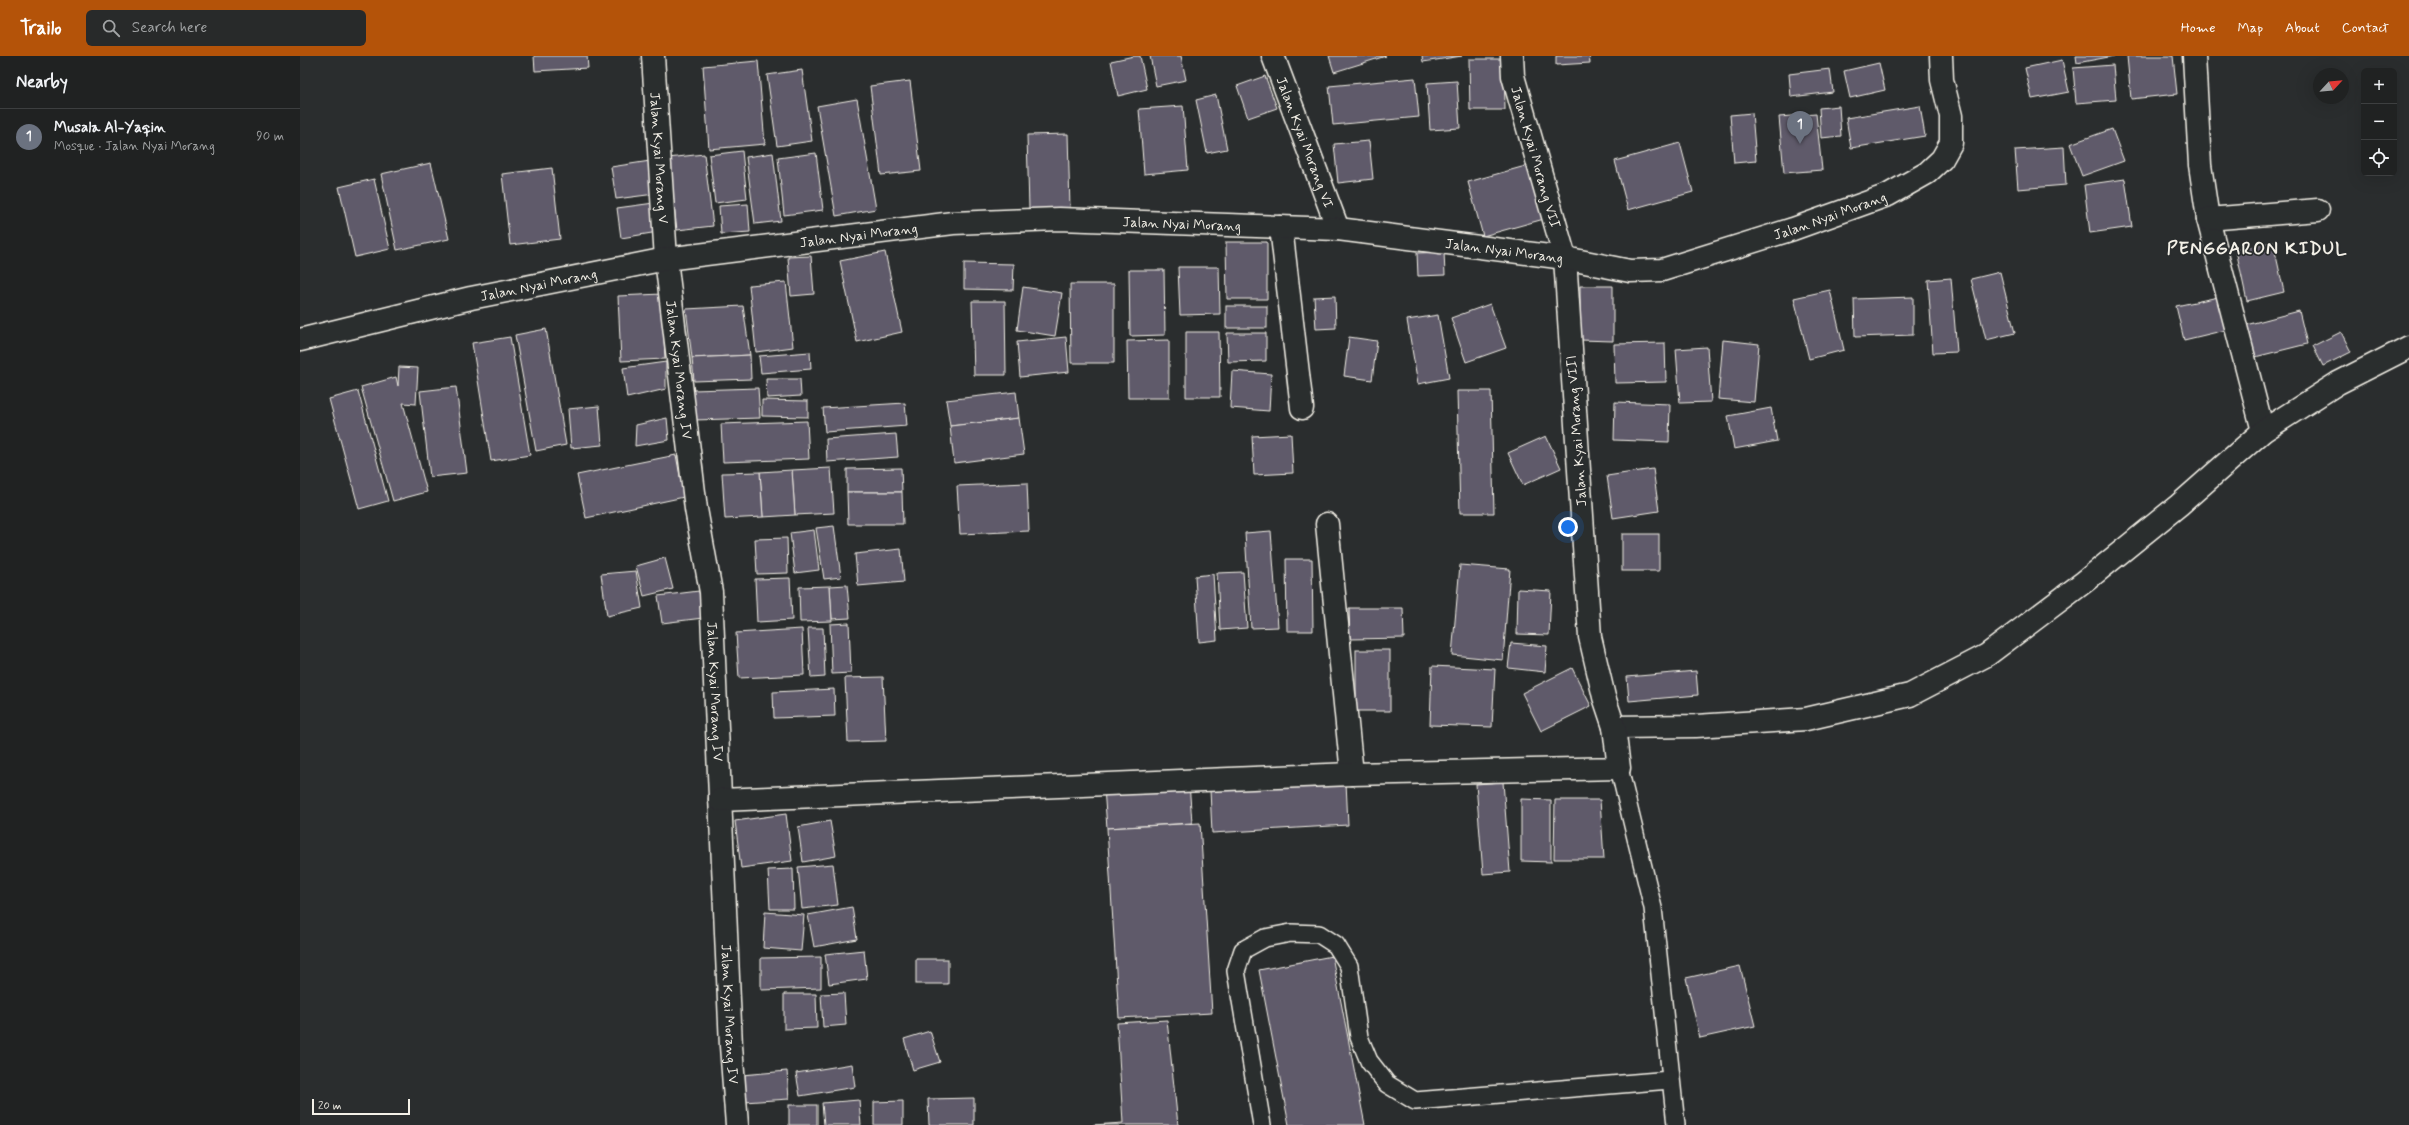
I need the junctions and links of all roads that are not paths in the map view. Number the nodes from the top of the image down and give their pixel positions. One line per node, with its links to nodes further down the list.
1 (653, 56): 11 (street, Jalan Kyai Morang V)
2 (1273, 56): 9 (street, Jalan Kyai Morang VI)
3 (1512, 56): 10 (street, Jalan Kyai Morang VII)
4 (1941, 56): 10 (street, Jalan Nyai Morang)
5 (2194, 56): 7 (street)
6 (2318, 210): 7 (street)
7 (2208, 219): 15 (street)
8 (1281, 227): 9 (street, Jalan Nyai Morang); 11 (street, Jalan Nyai Morang); 14 (street)
9 (1338, 228): 10 (street, Jalan Nyai Morang)
10 (1565, 258): 17 (street, Jalan Kyai Morang VIII)
11 (666, 259): 12 (street, Jalan Nyai Morang); 19 (street, Jalan Kyai Morang IV)
12 (300, 340)
13 (2409, 347): 15 (street)
14 (1302, 408)
15 (2263, 431): 17 (street)
16 (1327, 524): 18 (street)
17 (1617, 744): 18 (street); 20 (lane)
18 (1350, 767): 19 (street)
19 (720, 797): 21 (street, Jalan Kyai Morang IV)
20 (1670, 1080): 22 (lane); 23 (lane)
21 (737, 1125)
22 (1262, 1125)
23 (1676, 1125)

